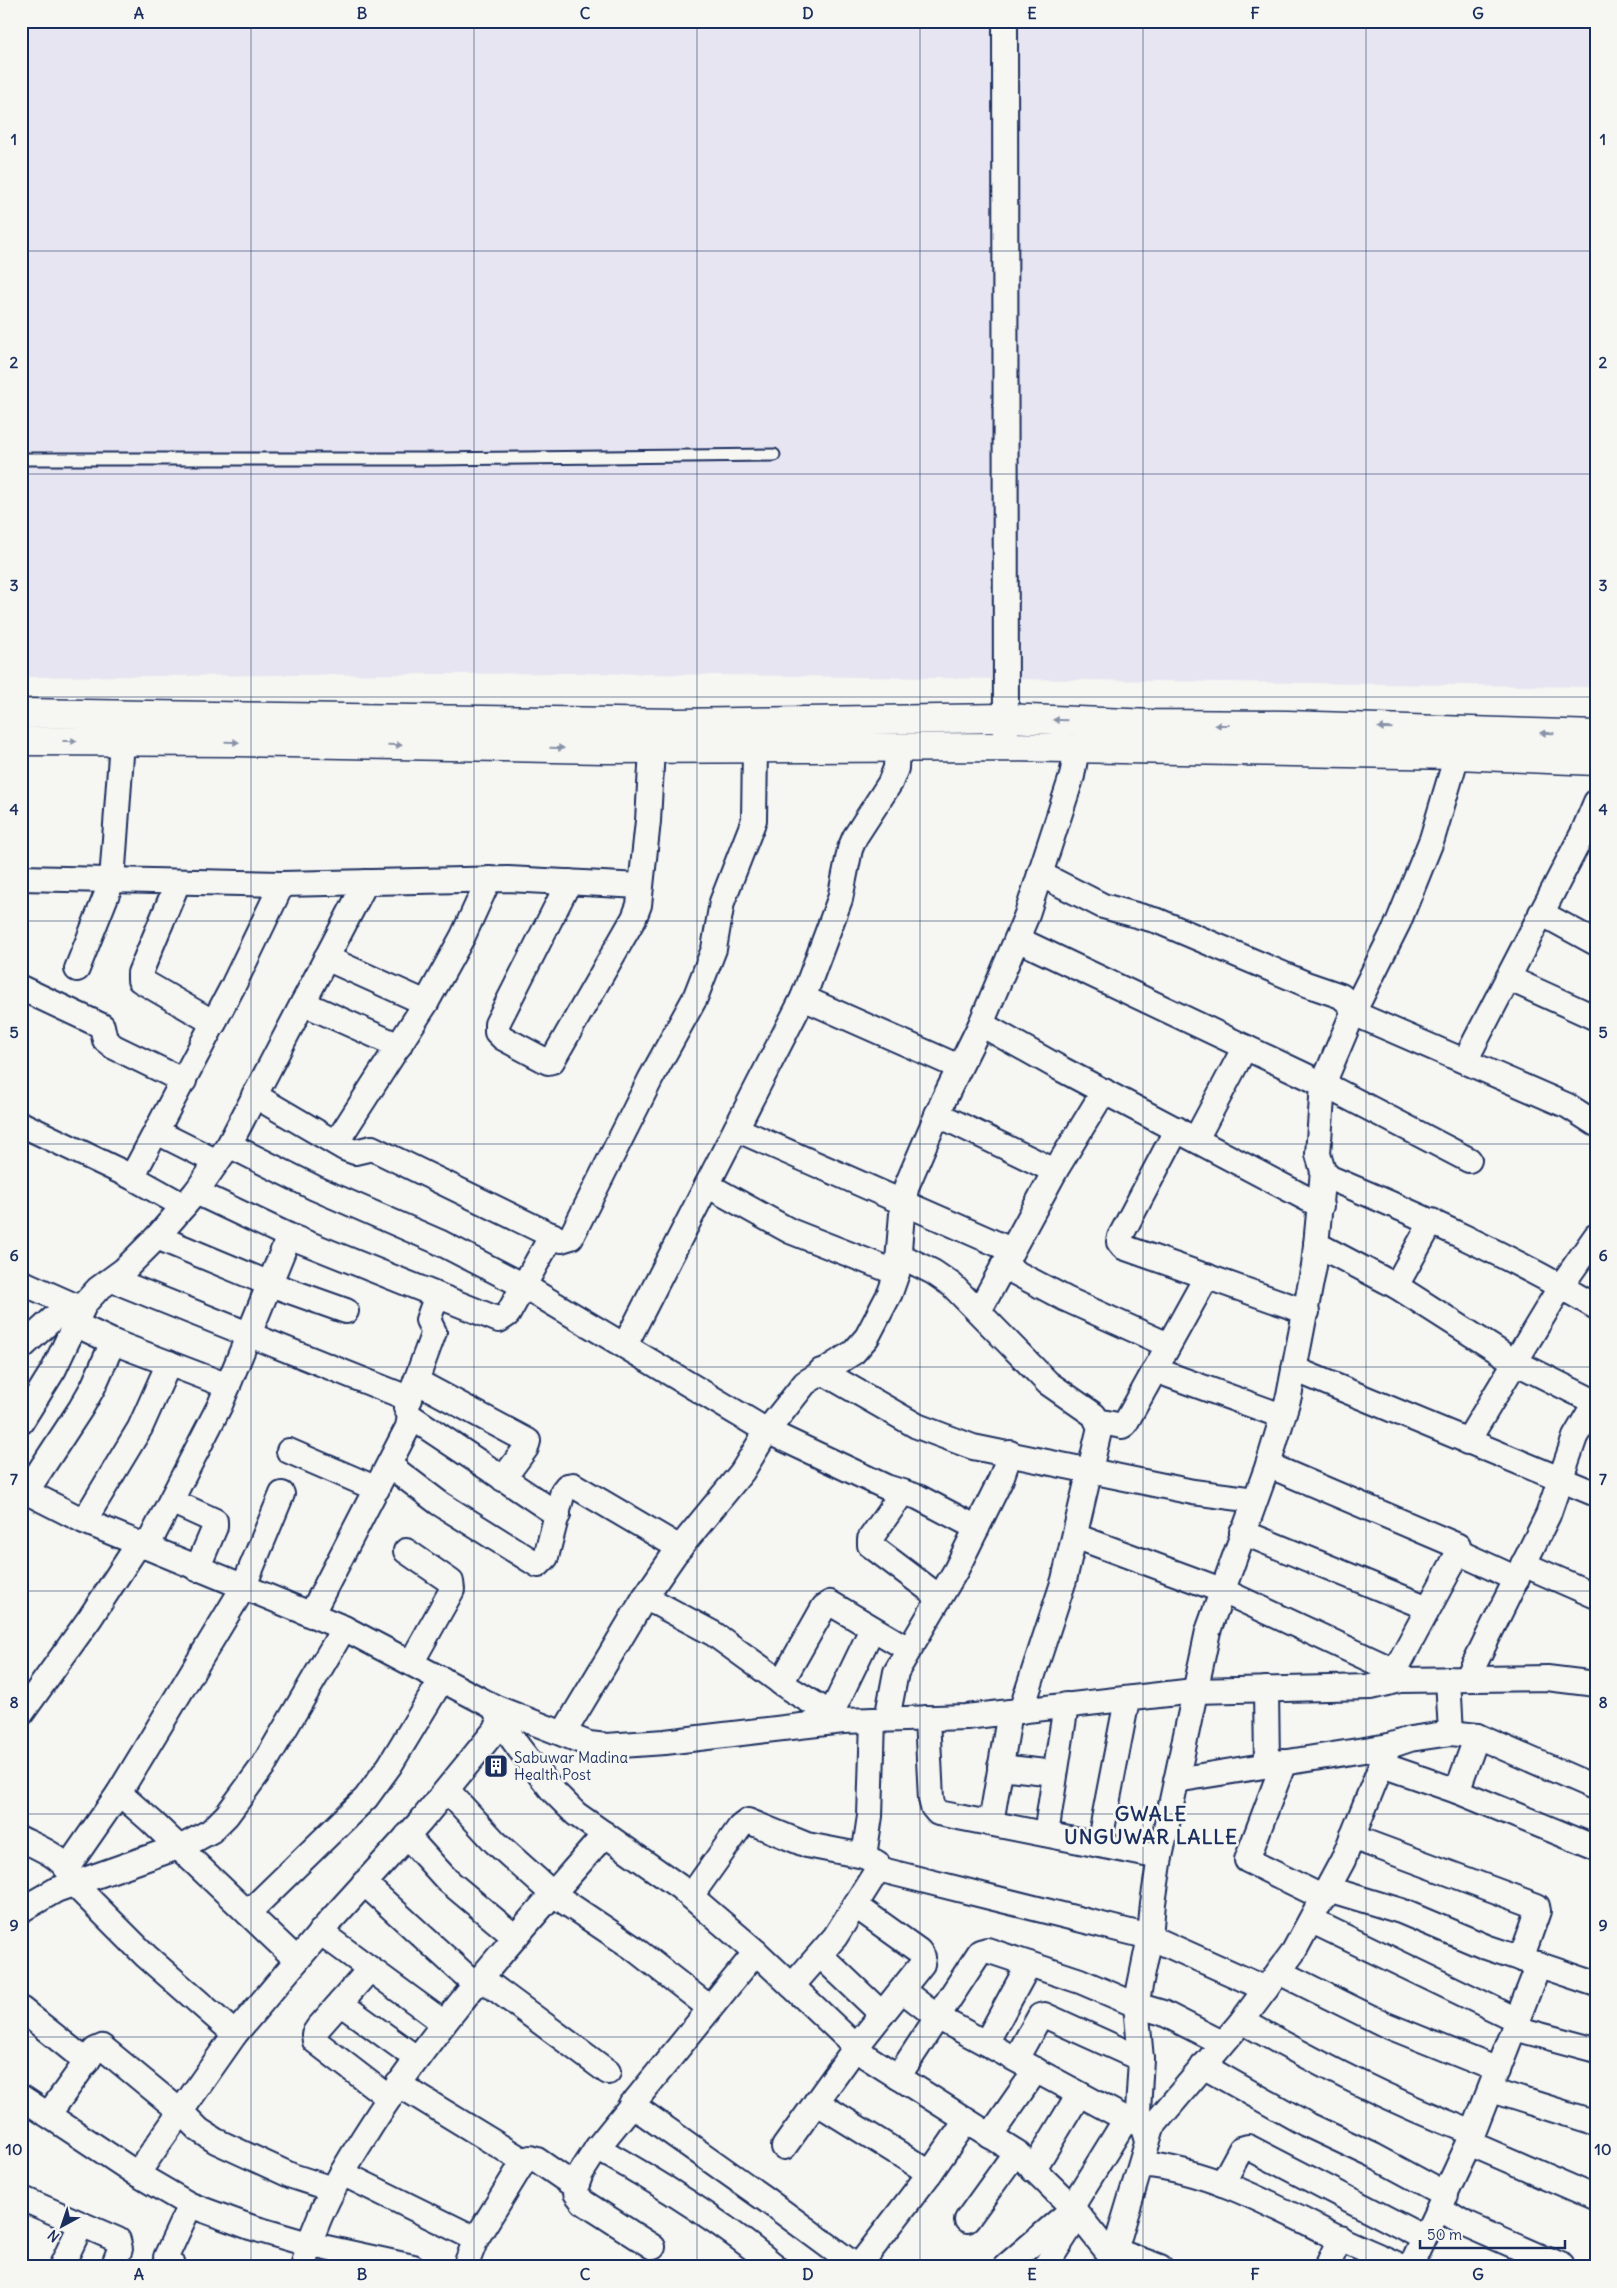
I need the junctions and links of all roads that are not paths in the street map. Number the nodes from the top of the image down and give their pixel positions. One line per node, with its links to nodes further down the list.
1 (1005, 21): 5 (street)
2 (774, 455): 3 (lane)
3 (21, 459)
4 (21, 713): 5 (main road)
5 (1006, 718): 6 (main road, one-way to 5); 9 (street)
6 (1596, 735)
7 (21, 741): 8 (main road, one-way to 8)
8 (122, 741): 13 (main road, one-way to 13); 20 (street)
9 (1006, 747): 11 (main road); 12 (main road)
10 (755, 748): 11 (main road); 13 (main road); 65 (street)
11 (898, 748): 33 (street)
12 (1077, 748): 14 (main road); 17 (street)
13 (652, 749): 25 (street)
14 (1457, 755): 15 (main road); 36 (street)
15 (1596, 761)
16 (1596, 802): 26 (street)
17 (1040, 874): 27 (street); 36 (street)
18 (21, 878): 20 (street)
19 (489, 879): 22 (street); 23 (street); 35 (street)
20 (112, 881): 21 (street); 30 (street)
21 (178, 882): 24 (street); 38 (street)
22 (366, 882): 24 (street); 29 (street)
23 (570, 882): 25 (street); 25 (street)
24 (282, 884): 38 (street)
25 (640, 886)
26 (1541, 913): 28 (street); 31 (street)
27 (1017, 939): 39 (street); 41 (street)
28 (1596, 943)
29 (326, 958): 34 (street); 35 (street)
30 (77, 969)
31 (1508, 978): 37 (street); 42 (street)
32 (21, 988): 44 (street)
33 (803, 998): 43 (street); 51 (street)
34 (303, 1003): 40 (street); 47 (street)
35 (426, 1004): 40 (street)
36 (1353, 1013): 42 (street); 45 (street)
37 (1596, 1018)
38 (214, 1022): 44 (street)
39 (981, 1024): 43 (street); 46 (street)
40 (398, 1046): 54 (street)
41 (1245, 1047): 45 (street); 53 (street)
42 (1465, 1061): 50 (street)
43 (959, 1067): 48 (street)
44 (184, 1080): 52 (street)
45 (1323, 1084): 56 (street); 58 (street)
46 (1104, 1091): 53 (street); 57 (street)
47 (254, 1095): 54 (street); 55 (street)
48 (937, 1114): 57 (street); 62 (street)
49 (21, 1124): 59 (street)
50 (1596, 1124)
51 (736, 1129): 60 (street); 62 (street)
52 (157, 1132): 55 (street); 59 (street)
53 (1186, 1134): 63 (street); 72 (street)
54 (336, 1143): 65 (street)
55 (223, 1154): 61 (street); 76 (street)
56 (1468, 1160)
57 (1055, 1171): 70 (street)
58 (1323, 1171): 63 (street); 64 (street)
59 (132, 1177): 61 (street)
60 (707, 1185): 71 (street); 88 (street)
61 (190, 1199): 66 (street); 68 (street)
62 (903, 1202): 70 (street); 71 (street)
63 (1321, 1206): 69 (street)
64 (1432, 1221): 77 (street); 78 (street)
65 (552, 1235): 76 (street)
66 (289, 1236): 75 (street); 79 (street)
67 (1596, 1236): 78 (street)
68 (157, 1237): 73 (street); 75 (street)
69 (1316, 1244): 77 (street); 83 (street)
70 (1007, 1258): 82 (street); 89 (street)
71 (898, 1264): 82 (street); 94 (street)
72 (1207, 1276): 83 (street); 89 (street)
73 (113, 1280): 84 (street); 85 (street)
74 (21, 1282): 84 (street)
75 (270, 1284): 81 (street); 85 (street)
76 (524, 1286): 79 (street); 88 (street)
77 (1396, 1286): 90 (street)
78 (1561, 1286): 80 (street); 90 (street)
79 (437, 1295): 96 (street)
80 (1596, 1306)
81 (346, 1311)
82 (979, 1311): 99 (street)
83 (1307, 1312): 92 (street)
84 (75, 1313): 86 (street); 87 (street); 100 (street)
85 (250, 1334): 95 (street); 96 (street)
86 (25, 1340)
87 (113, 1342): 91 (street); 111 (street)
88 (625, 1345): 101 (street)
89 (1168, 1345): 93 (street)
90 (1515, 1362): 97 (street); 102 (street)
91 (169, 1363): 95 (street); 118 (street)
92 (1294, 1369): 98 (street); 102 (street)
93 (1155, 1370): 98 (street); 99 (street)
94 (821, 1371): 101 (street); 104 (street)
95 (228, 1386): 116 (street)
96 (412, 1399): 105 (street); 108 (street); 108 (street)
97 (1595, 1402): 109 (street)
98 (1282, 1416): 106 (street)
99 (1098, 1420): 107 (street)
100 (21, 1422)
101 (767, 1431): 112 (street); 123 (street)
102 (1467, 1442): 109 (street)
103 (289, 1451): 110 (street)
104 (1010, 1453): 107 (street); 119 (street)
105 (389, 1465): 110 (street); 117 (street)
106 (1268, 1465): 115 (street); 125 (street)
107 (1090, 1471): 115 (street); 121 (street)
108 (504, 1479): 117 (street)
109 (1561, 1481): 114 (street); 127 (street)
110 (377, 1488): 134 (street)
111 (24, 1490): 118 (street)
112 (904, 1492): 119 (street); 132 (street)
113 (282, 1494): 128 (street)
114 (1596, 1494)
115 (1255, 1500): 120 (street)
116 (171, 1501): 122 (street); 126 (street)
117 (558, 1514): 123 (street)
118 (84, 1521): 122 (street)
119 (977, 1528): 132 (street)
120 (1242, 1532): 129 (street); 133 (street)
121 (1075, 1536): 129 (street); 148 (street)
122 (143, 1545): 126 (street); 149 (street)
123 (680, 1548): 131 (street)
124 (406, 1551): 138 (street)
125 (1458, 1552): 127 (street); 133 (street)
126 (197, 1568): 128 (street)
127 (1520, 1572): 130 (street); 141 (street)
128 (243, 1588): 134 (street); 165 (street)
129 (1221, 1590): 139 (street); 145 (street)
130 (1596, 1596)
131 (645, 1597): 142 (street); 155 (street)
132 (939, 1597): 137 (street)
133 (1428, 1608): 139 (street)
134 (311, 1615): 135 (street)
135 (344, 1628): 138 (street); 173 (street)
136 (872, 1628): 137 (street); 142 (street); 151 (street)
137 (908, 1649): 153 (street)
138 (411, 1663): 140 (street)
139 (1392, 1677): 141 (street); 144 (street)
140 (442, 1679): 150 (street); 184 (street)
141 (1457, 1679): 143 (street); 154 (street)
142 (781, 1683): 151 (street)
143 (1596, 1684)
144 (1266, 1689): 145 (street); 158 (street)
145 (1194, 1691): 146 (street); 161 (street)
146 (1066, 1705): 148 (street); 160 (street)
147 (1125, 1710): 172 (street)
148 (1015, 1711): 152 (street); 159 (street)
149 (21, 1714)
150 (497, 1715): 155 (street); 163 (street); 167 (street)
151 (837, 1717): 153 (street); 155 (street)
152 (927, 1718): 153 (street); 166 (street)
153 (880, 1720): 176 (street)
154 (1451, 1733): 156 (street); 157 (street)
155 (563, 1734)
156 (1477, 1736): 162 (street); 164 (street)
157 (1385, 1756): 158 (street); 164 (street); 170 (street)
158 (1276, 1763): 161 (street); 180 (street)
159 (1000, 1767): 160 (street); 166 (street)
160 (1055, 1773): 168 (street)
161 (1176, 1780): 175 (street)
162 (1596, 1788)
163 (447, 1790): 169 (street); 179 (street)
164 (1457, 1792): 174 (street)
165 (119, 1793): 173 (street); 177 (street)
166 (991, 1823): 168 (street)
167 (606, 1834): 179 (street); 181 (street)
168 (1046, 1834): 172 (street)
169 (407, 1836): 178 (street); 188 (street)
170 (1352, 1837): 180 (street); 192 (street)
171 (21, 1839): 177 (street)
172 (1099, 1844): 175 (street)
173 (178, 1847): 177 (street); 184 (street)
174 (1596, 1848)
175 (1160, 1857): 187 (street)
176 (871, 1863): 181 (street); 183 (street); 187 (street)
177 (70, 1876): 182 (street); 211 (street)
178 (364, 1883): 186 (street); 195 (street)
179 (553, 1894): 188 (street); 203 (street)
180 (1326, 1894): 185 (street); 192 (street)
181 (691, 1896): 189 (street)
182 (25, 1904)
183 (856, 1906): 190 (street); 199 (street)
184 (248, 1913): 191 (street)
185 (1312, 1921): 196 (street); 210 (street)
186 (320, 1932): 191 (street); 194 (street)
187 (1150, 1937): 196 (street); 202 (street)
188 (516, 1938): 195 (street)
189 (756, 1952): 198 (street); 203 (street)
190 (821, 1956): 198 (street); 205 (street)
191 (297, 1960): 211 (street)
192 (1530, 1962): 197 (street); 210 (street)
193 (1029, 1964): 200 (street); 202 (street); 207 (street)
194 (370, 1969): 201 (street); 209 (street)
195 (478, 1981): 209 (street); 221 (street)
196 (1273, 1981): 208 (street); 223 (street)
197 (1596, 1984)
198 (792, 1986): 214 (street)
199 (902, 1990): 205 (street); 207 (street)
200 (1009, 2001): 206 (street); 212 (street)
201 (340, 2003): 216 (street); 224 (street)
202 (1136, 2005): 213 (street); 217 (street)
203 (710, 2008): 228 (street)
204 (21, 2009): 218 (street)
205 (882, 2014): 214 (street)
206 (1040, 2016): 217 (street); 219 (street)
207 (937, 2017): 212 (street); 222 (street)
208 (1242, 2021): 213 (street); 235 (street)
209 (444, 2023): 216 (street)
210 (1516, 2024): 215 (street); 223 (street)
211 (235, 2034): 229 (street)
212 (986, 2043): 219 (street)
213 (1222, 2043): 220 (street)
214 (856, 2047): 222 (street); 227 (street)
215 (1596, 2050)
216 (416, 2058): 224 (street)
217 (1140, 2060): 234 (street)
218 (86, 2062): 229 (street); 230 (street)
219 (1026, 2065): 225 (street); 233 (street)
220 (1203, 2066): 234 (street); 248 (street)
221 (608, 2072)
222 (898, 2077): 231 (street)
223 (1494, 2080): 232 (street); 235 (street)
224 (394, 2091): 239 (street); 243 (street)
225 (1079, 2094): 234 (street); 240 (street)
226 (21, 2097): 230 (street)
227 (816, 2102): 236 (street); 241 (street)
228 (631, 2104): 237 (street); 265 (street)
229 (181, 2112): 242 (street); 243 (street)
230 (48, 2115): 242 (street)
231 (966, 2121): 233 (street); 241 (street)
232 (1596, 2123)
233 (990, 2136): 238 (street)
234 (1139, 2137): 244 (street); 250 (street); 258 (street)
235 (1471, 2138): 247 (street); 248 (street)
236 (784, 2147)
237 (597, 2148): 245 (street); 264 (street)
238 (1016, 2152): 240 (street); 251 (street)
239 (524, 2161): 245 (street); 255 (street)
240 (1033, 2170): 250 (street)
241 (930, 2173): 265 (street)
242 (137, 2174): 249 (street)
243 (337, 2181): 255 (street); 257 (street)
244 (1222, 2184): 253 (street); 254 (street)
245 (576, 2187): 256 (street)
246 (21, 2198): 252 (street)
247 (1596, 2198)
248 (1442, 2202): 254 (street); 272 (street)
249 (190, 2205): 257 (street); 261 (street)
250 (1070, 2210): 258 (street); 266 (street); 267 (street)
251 (967, 2220)
252 (81, 2225): 259 (street); 260 (street)
253 (1340, 2238): 269 (street); 270 (street)
254 (1424, 2238): 271 (street)
255 (476, 2239): 263 (street)
256 (654, 2247)
257 (305, 2256): 262 (street)
258 (1115, 2261): 268 (street)
259 (61, 2267)
260 (113, 2267)
261 (174, 2267)
262 (413, 2267)
263 (465, 2267)
264 (776, 2267)
265 (857, 2267)
266 (1005, 2267)
267 (1044, 2267)
268 (1160, 2267)
269 (1327, 2267)
270 (1403, 2267)
271 (1411, 2267)
272 (1563, 2267)

